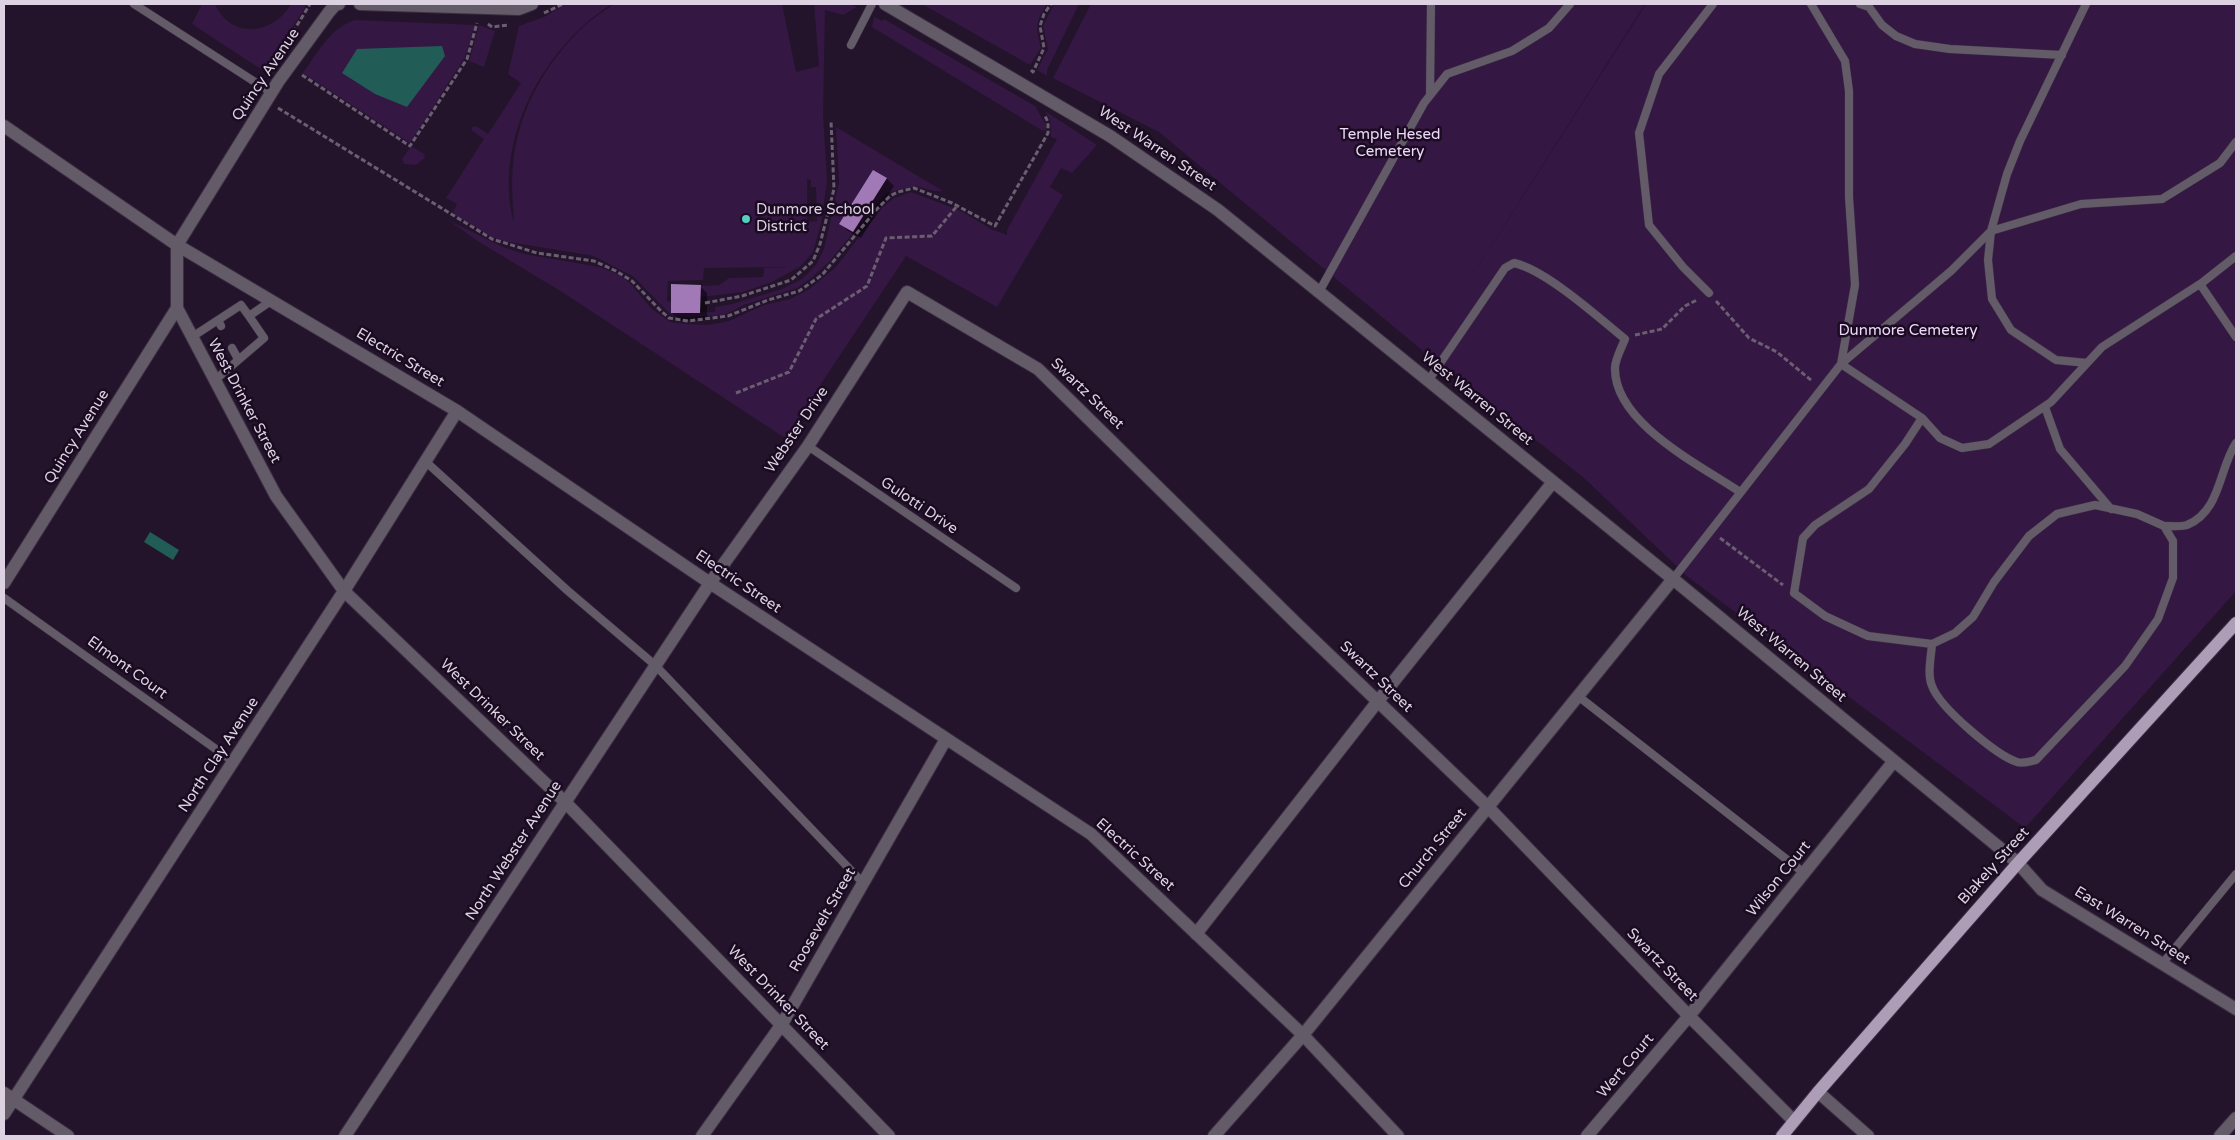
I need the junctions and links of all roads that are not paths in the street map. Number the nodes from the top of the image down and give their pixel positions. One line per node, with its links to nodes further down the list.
1 (134, 4): 15 (lane)
2 (337, 4): 15 (street, Quincy Avenue)
3 (360, 4): 4 (street)
4 (532, 4)
5 (872, 4): 13 (lane)
6 (885, 4): 24 (street, West Warren Street)
7 (1431, 4): 16 (lane)
8 (1570, 4): 16 (lane)
9 (1713, 4): 25 (lane)
10 (1811, 4): 34 (lane)
11 (1860, 4): 14 (lane)
12 (2086, 4): 14 (lane)
13 (851, 45)
14 (2062, 55): 19 (lane)
15 (272, 93): 20 (street, Quincy Avenue)
16 (1430, 95): 24 (lane)
17 (4, 126): 20 (street, Electric Street)
18 (2236, 142): 19 (lane)
19 (1991, 231): 33 (lane); 34 (lane)
20 (177, 245): 26 (street, Electric Street); 27 (street, West Drinker Street)
21 (2236, 256): 22 (lane)
22 (2200, 284): 30 (lane); 33 (lane)
23 (907, 292): 41 (street, Webster Drive); 57 (street, Swartz Street)
24 (1319, 292): 36 (street, West Warren Street)
25 (1710, 293)
26 (271, 301): 28 (lane); 38 (street, Electric Street)
27 (177, 308): 29 (street, West Drinker Street); 48 (street, Quincy Avenue)
28 (249, 316): 29 (lane); 32 (lane)
29 (192, 337): 35 (street, West Drinker Street)
30 (2236, 337)
31 (232, 348): 32 (lane)
32 (238, 359): 35 (lane)
33 (2088, 363): 37 (lane)
34 (1841, 364): 39 (lane); 44 (lane)
35 (215, 380): 51 (street, West Drinker Street)
36 (1428, 380): 43 (street, West Warren Street); 44 (lane)
37 (2045, 406): 39 (lane); 45 (lane)
38 (457, 410): 42 (street, North Clay Avenue); 49 (street, Electric Street)
39 (1922, 418): 54 (lane)
40 (2236, 443): 46 (lane)
41 (808, 446): 49 (street, Webster Drive); 50 (lane, Gulotti Drive)
42 (425, 461): 51 (street, North Clay Avenue); 55 (lane)
43 (1553, 482): 47 (street, West Warren Street); 57 (street)
44 (1740, 492): 47 (lane)
45 (2112, 509): 46 (lane); 54 (lane)
46 (2164, 526): 54 (lane)
47 (1673, 579): 56 (street, Church Street); 59 (street, West Warren Street)
48 (4, 583)
49 (710, 583): 55 (street, North Webster Avenue); 58 (street, Electric Street)
50 (1016, 588)
51 (344, 591): 60 (street, North Clay Avenue); 61 (street, West Drinker Street)
52 (4, 598): 60 (lane, Elmont Court)
53 (2236, 623): 63 (main road, Blakely Street)
54 (1932, 644)
55 (656, 665): 61 (street, North Webster Avenue); 66 (lane)
56 (1578, 696): 62 (street, Church Street); 64 (lane)
57 (1378, 701): 62 (street, Swartz Street); 67 (street)
58 (946, 739): 66 (street, Roosevelt Street); 67 (street, Electric Street)
59 (1894, 761): 63 (street, West Warren Street); 64 (street, Wilson Court)
60 (234, 762): 74 (street, North Clay Avenue)
61 (566, 803): 71 (street, West Drinker Street); 79 (street, North Webster Avenue)
62 (1488, 807): 70 (street, Swartz Street); 72 (street, Church Street)
63 (2018, 863): 68 (street, East Warren Street); 73 (main road, Blakely Street)
64 (1804, 873): 70 (street, Wilson Court)
65 (2236, 874): 68 (lane)
66 (863, 883): 71 (street, Roosevelt Street)
67 (1196, 934): 72 (street, Electric Street)
68 (2162, 964): 69 (street, East Warren Street)
69 (2236, 1009)
70 (1689, 1016): 77 (street, Swartz Street); 84 (street, Wert Court)
71 (782, 1024): 80 (street, Roosevelt Street); 81 (street, West Drinker Street)
72 (1303, 1035): 82 (street, Church Street); 83 (street, Electric Street)
73 (1818, 1092): 77 (main road, Blakely Street); 86 (street)
74 (8, 1096): 75 (street, North Clay Avenue); 78 (street)
75 (4, 1114)
76 (2236, 1118): 87 (street)
77 (1794, 1121): 85 (main road, Blakely Street)
78 (68, 1136)
79 (345, 1136)
80 (702, 1136)
81 (889, 1136)
82 (1214, 1136)
83 (1398, 1136)
84 (1587, 1136)
85 (1782, 1136)
86 (1868, 1136)
87 (2220, 1136)

